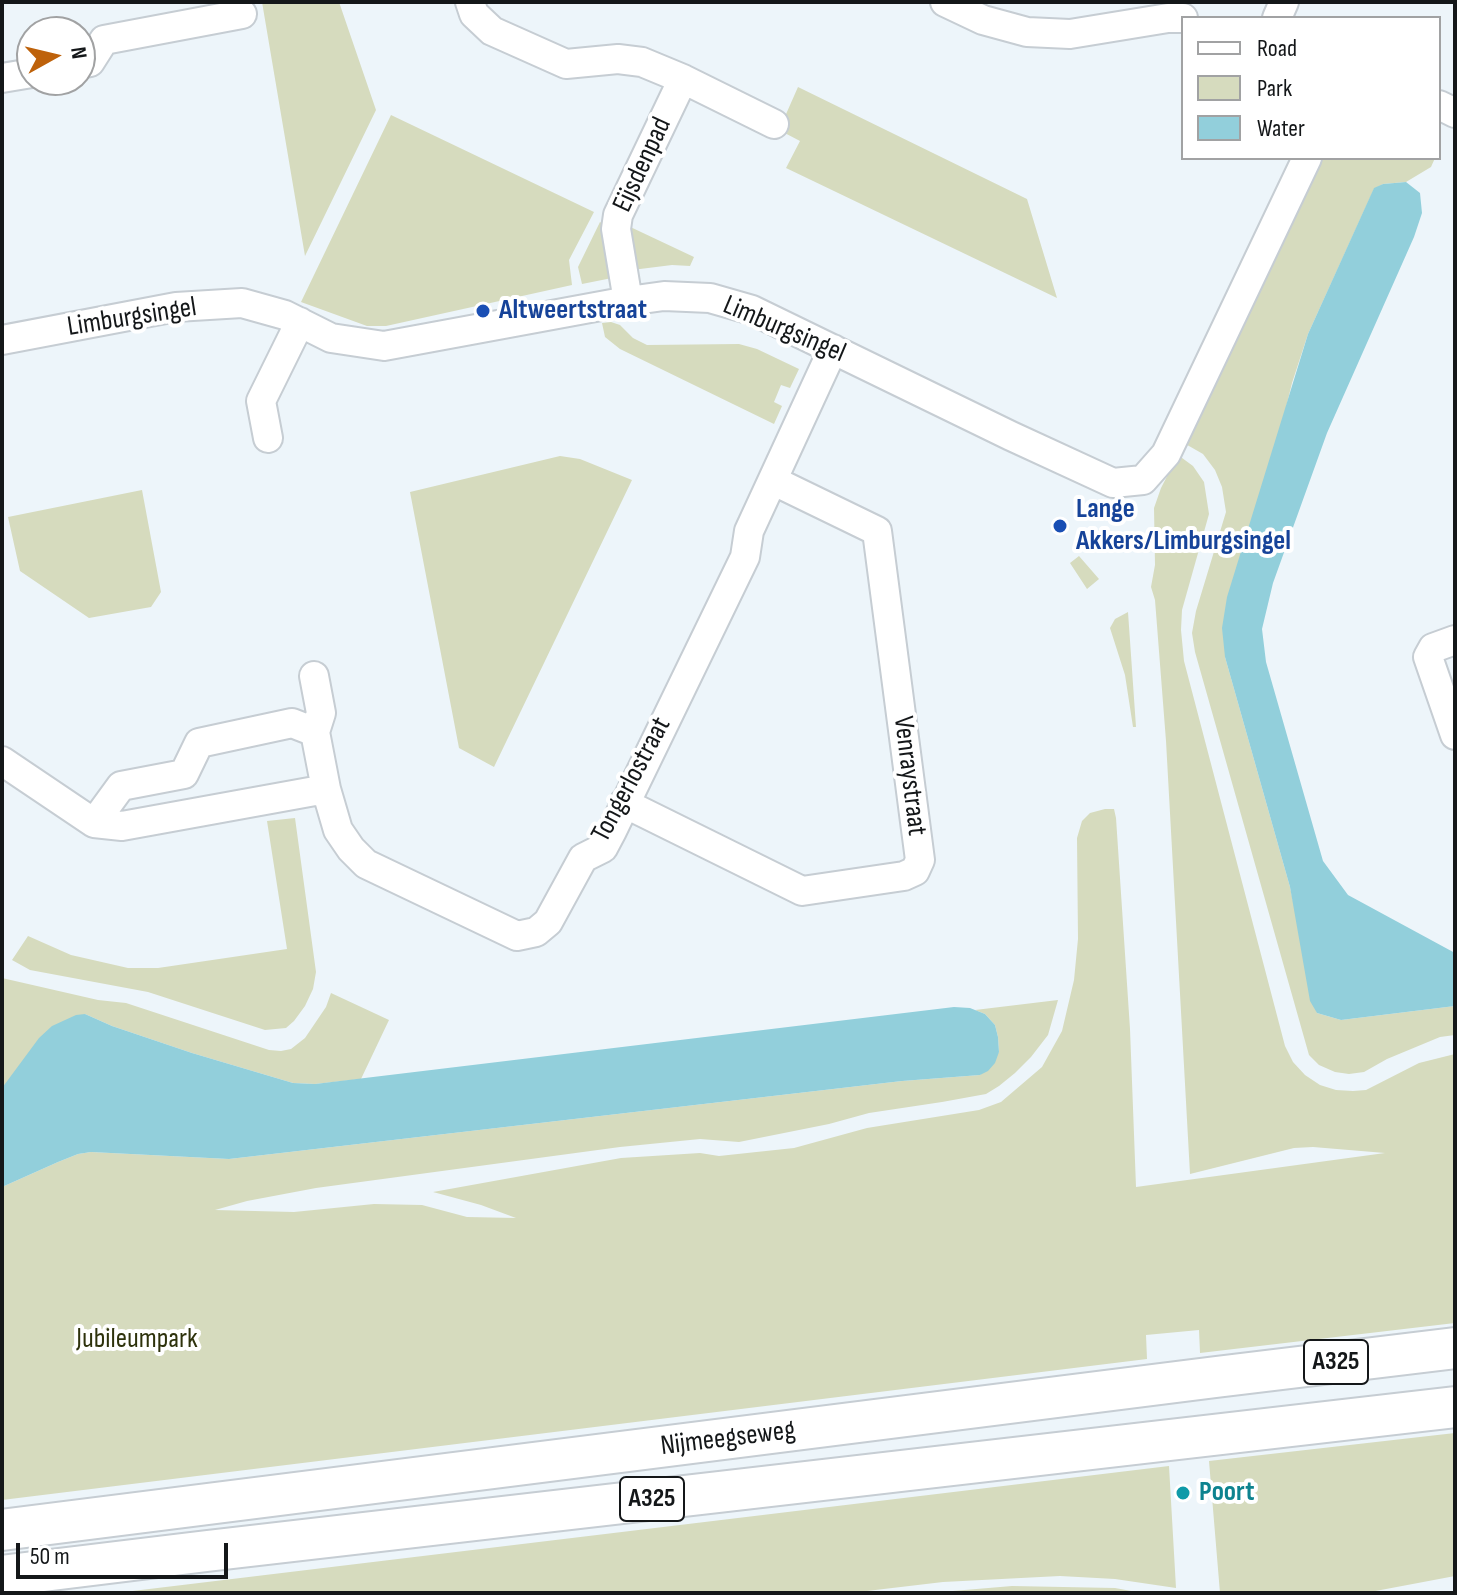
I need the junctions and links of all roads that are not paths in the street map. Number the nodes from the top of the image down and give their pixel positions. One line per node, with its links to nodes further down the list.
1 (470, 2): 6 (street)
2 (945, 2): 4 (street)
3 (242, 14): 5 (street)
4 (1181, 18)
5 (96, 53)
6 (683, 79): 7 (street); 9 (street, Eijsdenpad)
7 (774, 124)
8 (1306, 160): 12 (street, Limburgsingel)
9 (628, 301): 10 (street, Limburgsingel); 12 (street, Limburgsingel)
10 (300, 322): 11 (street, Limburgsingel); 13 (street)
11 (2, 340)
12 (833, 349): 14 (street, Tongerlostraat)
13 (268, 438)
14 (774, 481): 21 (street, Tongerlostraat); 21 (street, Venraystraat)
15 (1455, 640): 18 (street)
16 (314, 676): 17 (street, Tongerlostraat)
17 (315, 732): 20 (street, Tongerlostraat); 22 (street)
18 (1455, 735)
19 (2, 761): 22 (street)
20 (326, 789): 21 (street, Tongerlostraat); 22 (street)
21 (624, 803)
22 (94, 823)
23 (1455, 1348): 25 (highway, Nijmeegseweg / A325)
24 (1455, 1407): 26 (highway, Nijmeegseweg / A325)
25 (2, 1530)
26 (2, 1576)

